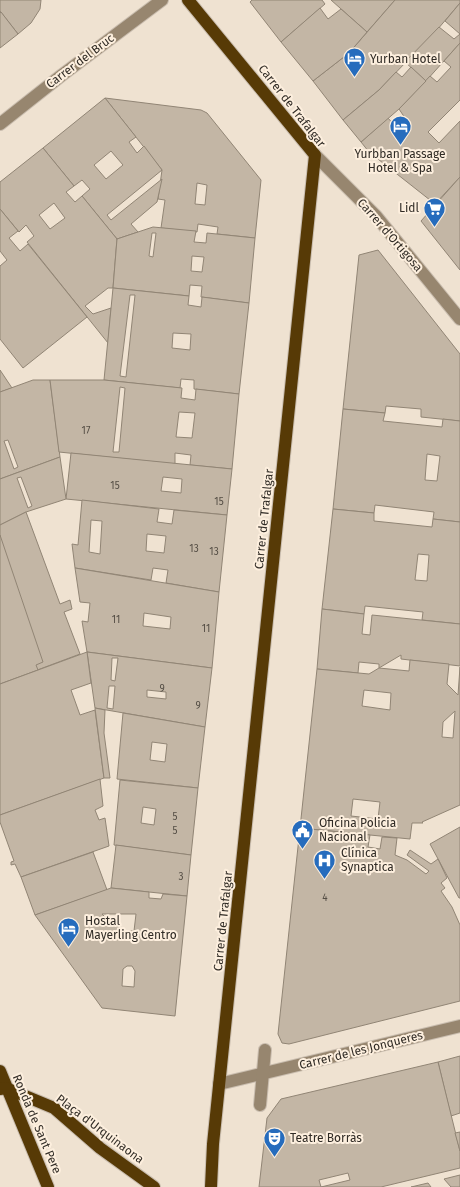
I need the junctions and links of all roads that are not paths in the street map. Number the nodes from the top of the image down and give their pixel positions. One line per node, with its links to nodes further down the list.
1 (162, 0): 3 (street, Carrer del Bruc)
2 (188, 0): 4 (main road, Carrer de Trafalgar)
3 (0, 124)
4 (315, 155): 5 (street, Carrer d'Ortigosa); 10 (main road, Carrer de Trafalgar)
5 (460, 319)
6 (460, 1026): 9 (street, Carrer de les Jonqueres)
7 (265, 1050): 9 (street)
8 (0, 1071): 11 (main road, Ronda de Sant Pere)
9 (263, 1074): 10 (street, Carrer de les Jonqueres); 12 (street)
10 (219, 1084): 15 (main road)
11 (3, 1088): 13 (main road, Ronda de Sant Pere); 14 (main road, Plaça d'Urquinaona)
12 (260, 1105)
13 (48, 1187)
14 (154, 1187)
15 (212, 1187)

